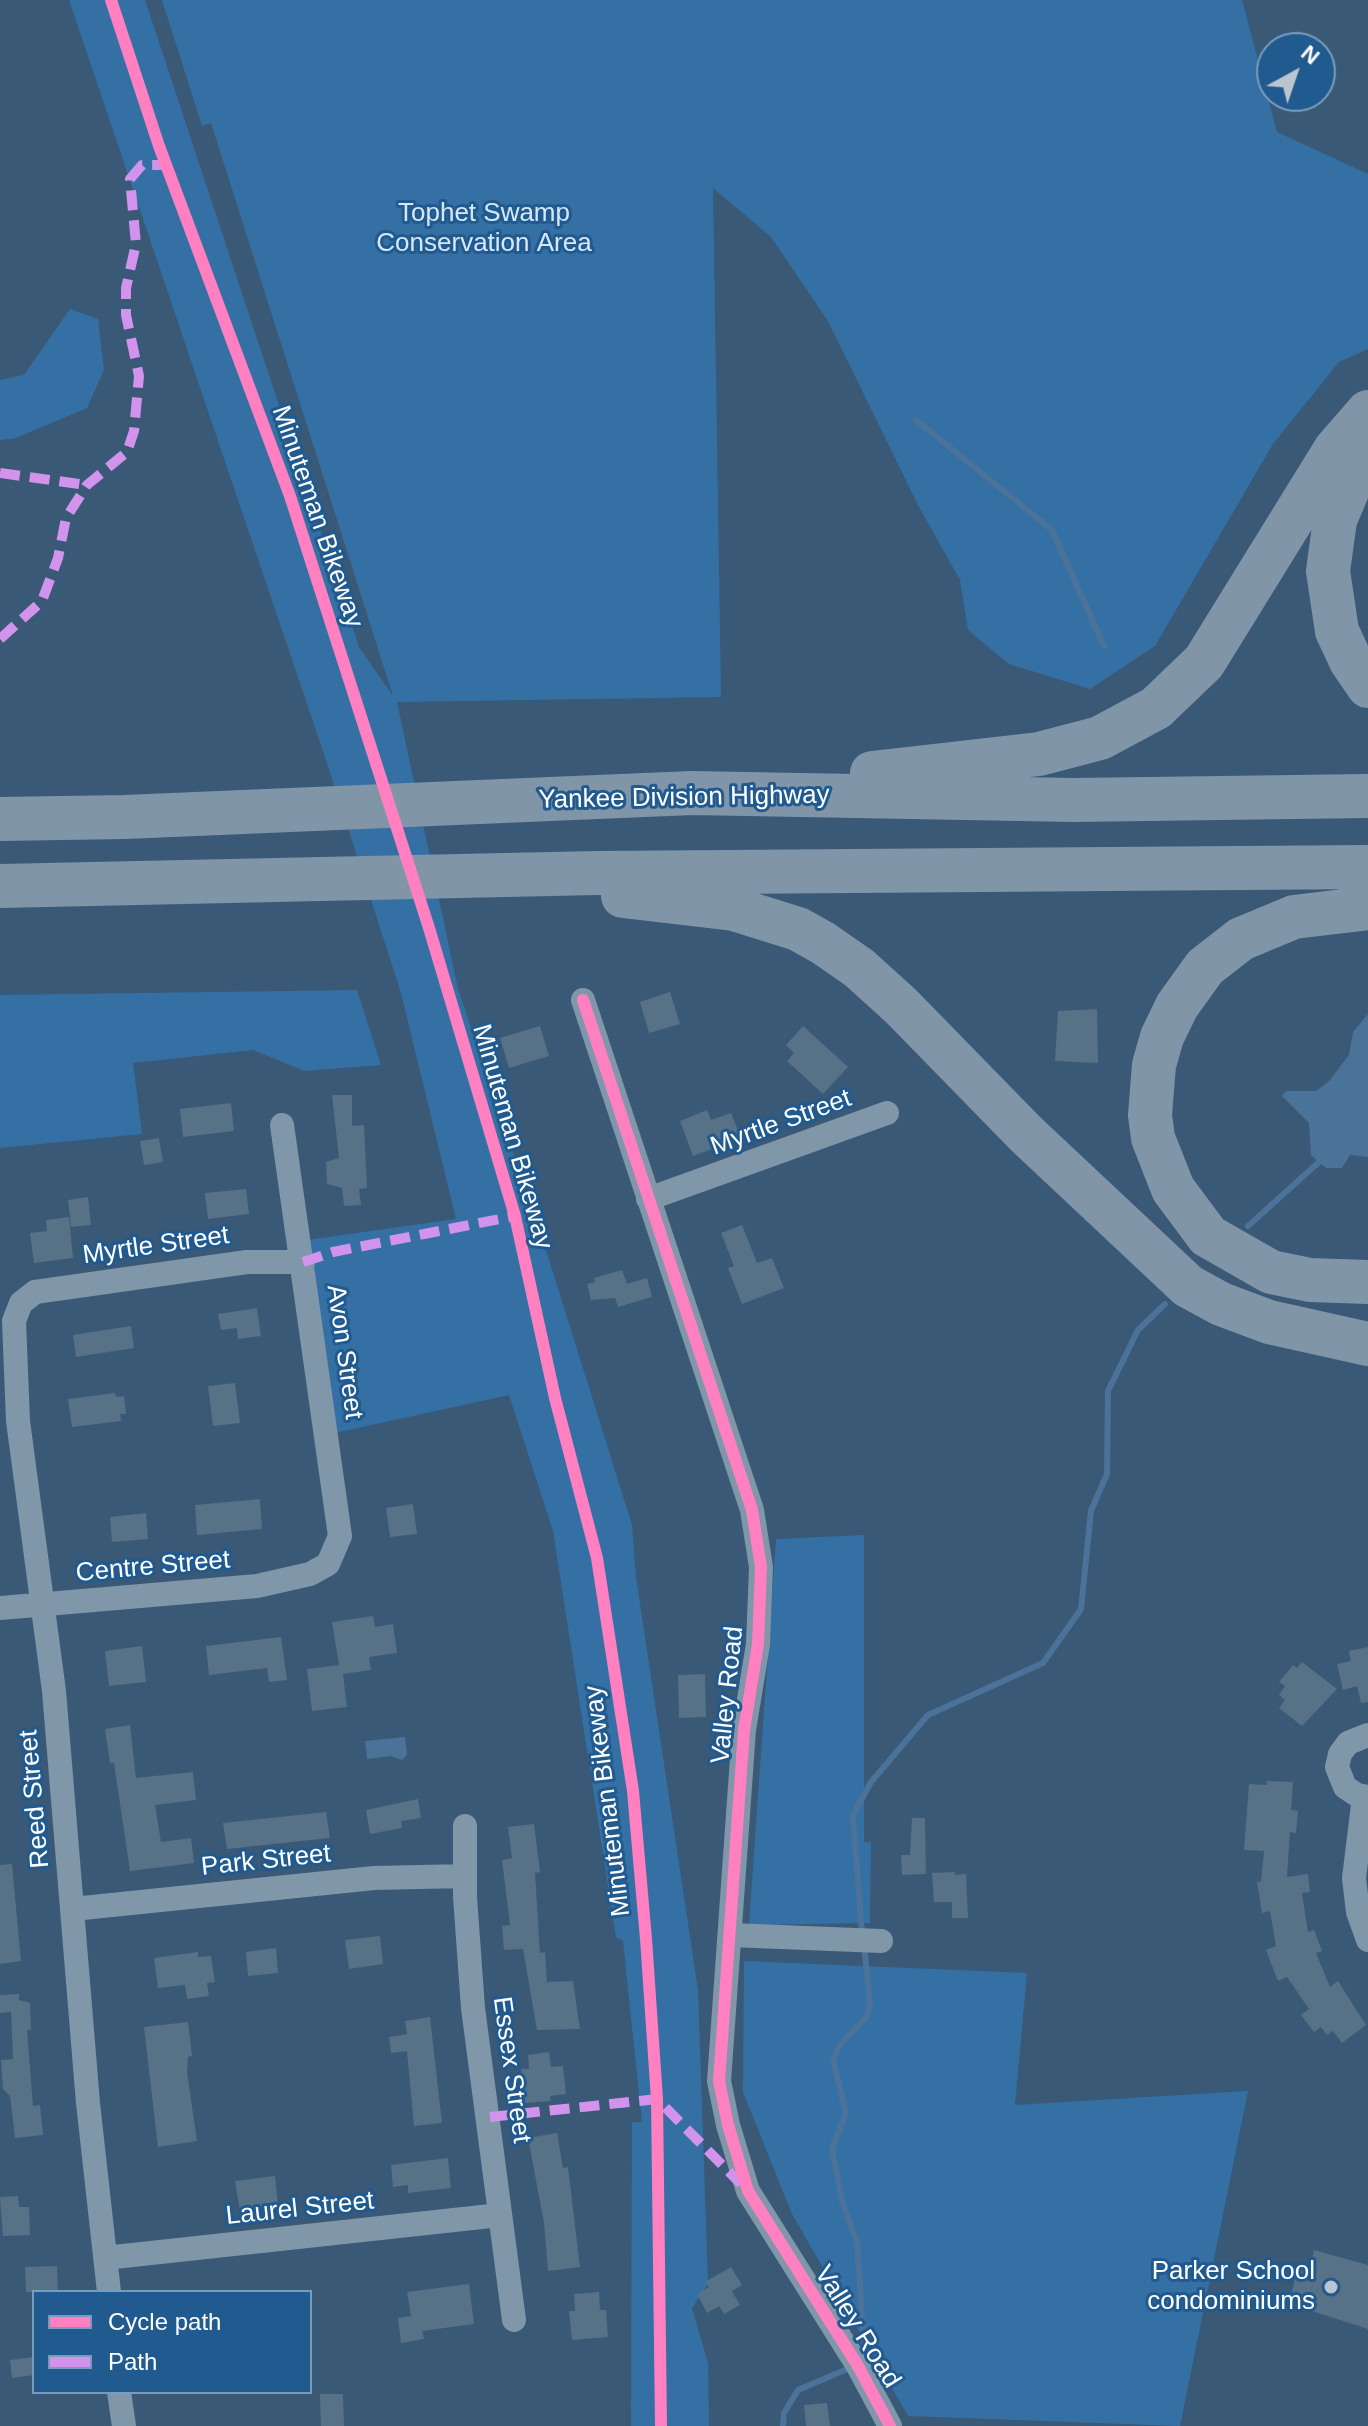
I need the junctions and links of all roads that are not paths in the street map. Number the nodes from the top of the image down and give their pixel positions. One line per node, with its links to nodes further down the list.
1 (1368, 412): 4 (highway)
2 (1368, 457): 3 (highway)
3 (1368, 686)
4 (723, 794): 5 (highway, Yankee Division Highway); 6 (highway, Yankee Division Highway)
5 (1368, 796)
6 (0, 819)
7 (1368, 867): 8 (highway)
8 (446, 876): 9 (highway); 18 (highway)
9 (0, 886)
10 (1368, 908): 16 (highway)
11 (583, 1000): 14 (street, Valley Road)
12 (887, 1113): 14 (street, Myrtle Street)
13 (282, 1125): 15 (street, Avon Street)
14 (648, 1199): 27 (street, Valley Road)
15 (303, 1262): 17 (street, Myrtle Street); 19 (street, Avon Street)
16 (1368, 1282)
17 (21, 1303): 20 (street, Reed Street)
18 (1368, 1344)
19 (310, 1574): 20 (street, Centre Street)
20 (43, 1605): 21 (street, Centre Street); 26 (street, Reed Street)
21 (0, 1608)
22 (1368, 1735): 23 (street)
23 (1366, 1797): 28 (street)
24 (465, 1826): 25 (street, Essex Street)
25 (465, 1876): 26 (street, Park Street); 30 (street, Essex Street)
26 (73, 1909): 31 (street, Reed Street)
27 (730, 1935): 29 (street); 36 (street, Valley Road)
28 (1368, 1940)
29 (881, 1941)
30 (500, 2215): 31 (street, Laurel Street); 33 (street, Essex Street)
31 (105, 2258): 32 (street, Reed Street)
32 (109, 2290)
33 (514, 2320)
34 (119, 2394): 35 (street)
35 (124, 2426)
36 (890, 2426)

